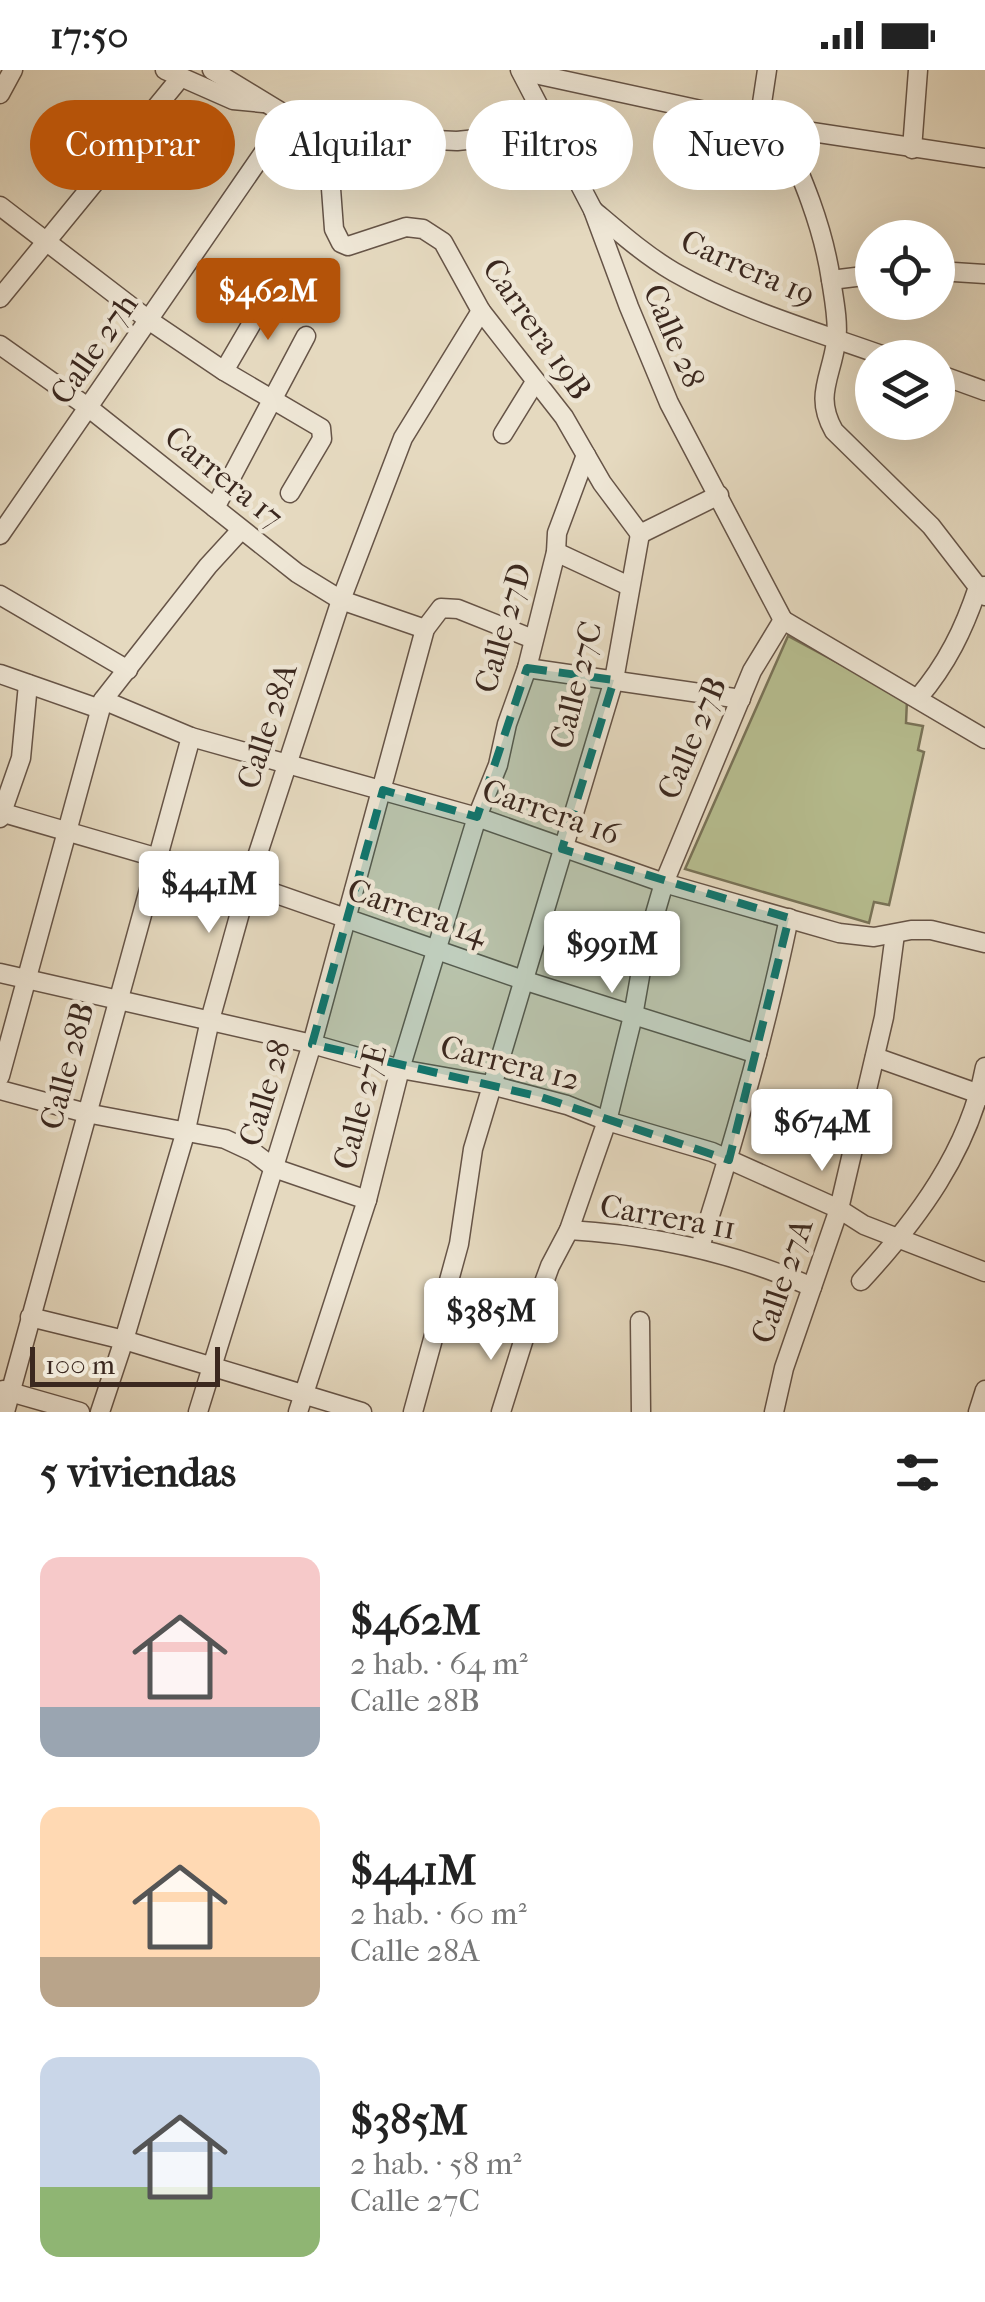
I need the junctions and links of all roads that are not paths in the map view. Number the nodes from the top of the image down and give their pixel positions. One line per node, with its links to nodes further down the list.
1 (14, 70): 7 (street)
2 (212, 70): 11 (street)
3 (767, 70): 10 (street)
4 (918, 70): 14 (street)
5 (520, 71): 8 (street, Calle 28); 9 (street)
6 (173, 73): 11 (street); 22 (street)
7 (0, 94)
8 (536, 100)
9 (653, 100)
10 (762, 100)
11 (252, 102): 12 (street)
12 (255, 103)
13 (820, 134): 14 (street)
14 (912, 149): 15 (street)
15 (985, 158)
16 (255, 172): 30 (street, Calle 27h)
17 (331, 190): 29 (street, Carrera 19B)
18 (583, 190): 21 (street, Calle 28)
19 (805, 190): 26 (street)
20 (0, 206): 22 (street)
21 (593, 210): 32 (street, Carrera 19); 44 (street, Calle 28)
22 (46, 239): 27 (street); 30 (street)
23 (955, 272): 24 (street)
24 (985, 274)
25 (855, 278): 26 (street)
26 (831, 280): 32 (street)
27 (0, 298)
28 (254, 298): 35 (street)
29 (481, 311): 37 (street, Carrera 19B); 53 (street, Calle 28A)
30 (150, 322): 35 (street); 40 (street, Calle 27h)
31 (306, 336): 39 (street)
32 (837, 339): 34 (street, Carrera 19); 51 (street)
33 (0, 345): 40 (street, Carrera 17)
34 (855, 345)
35 (224, 371): 39 (street)
36 (955, 380): 38 (street)
37 (535, 382): 41 (street); 42 (street, Carrera 19B)
38 (985, 391)
39 (273, 400): 43 (street); 45 (street)
40 (90, 408): 45 (street, Carrera 17); 48 (street, Calle 27h)
41 (504, 434)
42 (586, 456): 47 (street, Carrera 19B); 49 (street, Calle 27D)
43 (290, 493)
44 (719, 495): 47 (street); 54 (street, Calle 28)
45 (214, 508): 46 (street, Carrera 17)
46 (241, 530): 53 (street, Carrera 17); 58 (street)
47 (640, 534): 50 (street, Calle 27C)
48 (0, 535)
49 (556, 552): 50 (street); 56 (street, Calle 27D)
50 (629, 586): 60 (street, Calle 27C)
51 (983, 590): 62 (street)
52 (0, 595): 58 (street)
53 (341, 600): 55 (street, Carrera 17); 69 (street, Calle 28A)
54 (783, 620): 62 (street); 63 (street, Calle 27B)
55 (425, 629): 56 (street); 70 (street)
56 (533, 639): 57 (street, Calle 27D)
57 (527, 668): 60 (street); 72 (street, Calle 27D)
58 (128, 670): 64 (street)
59 (0, 674): 61 (street, Carrera 16)
60 (614, 680): 63 (street); 74 (street, Calle 27C)
61 (28, 684): 64 (street, Carrera 16); 68 (street)
62 (918, 698): 67 (street)
63 (741, 699): 76 (street, Calle 27B)
64 (102, 704): 65 (street, Carrera 16); 73 (street)
65 (191, 737): 69 (street, Carrera 16); 75 (street, Calle 28B)
66 (0, 738): 68 (street)
67 (985, 740)
68 (20, 743): 71 (street)
69 (287, 761): 70 (street, Carrera 16); 77 (street, Calle 28A)
70 (383, 790): 72 (street, Carrera 16); 79 (street, Calle 28)
71 (1, 814): 73 (street, Carrera 14)
72 (477, 816): 74 (street, Carrera 16); 82 (street, Calle 27E)
73 (67, 832): 75 (street, Carrera 14); 84 (street)
74 (562, 849): 76 (street, Carrera 16); 85 (street)
75 (156, 857): 77 (street, Carrera 14); 86 (street, Calle 28B)
76 (664, 883): 78 (street, Carrera 16); 87 (street)
77 (248, 884): 79 (street, Carrera 14); 88 (street, Calle 28A)
78 (789, 918): 80 (street, Carrera 16); 90 (street)
79 (345, 920): 82 (street, Carrera 14); 89 (street, Calle 28)
80 (895, 934): 81 (street, Carrera 16); 91 (street, Calle 27A)
81 (985, 943)
82 (438, 948): 85 (street, Carrera 14); 93 (street, Calle 27E)
83 (0, 973): 84 (street, Carrera 12)
84 (26, 978): 86 (street, Carrera 12); 94 (street)
85 (526, 981): 87 (street, Carrera 14); 95 (street)
86 (117, 998): 88 (street, Carrera 12); 98 (street, Calle 28B)
87 (633, 1016): 90 (street, Carrera 14); 99 (street)
88 (210, 1020): 89 (street, Carrera 12); 100 (street, Calle 28A)
89 (312, 1044): 93 (street, Carrera 12); 102 (street, Calle 28)
90 (757, 1054): 101 (street)
91 (875, 1057): 97 (street); 104 (street, Calle 27A)
92 (985, 1067): 97 (street)
93 (400, 1069): 95 (street, Carrera 12); 103 (street, Calle 27E)
94 (0, 1076)
95 (491, 1085): 99 (street, Carrera 12); 123 (street)
96 (0, 1090): 98 (street)
97 (982, 1095): 106 (street)
98 (86, 1113): 100 (street); 111 (street, Calle 28B)
99 (607, 1121): 101 (street, Carrera 12); 105 (street)
100 (186, 1134): 102 (street); 113 (street, Calle 28A)
101 (729, 1160): 104 (street, Carrera 12); 107 (street)
102 (274, 1168): 103 (street); 114 (street, Calle 28)
103 (366, 1200): 117 (street, Calle 27E)
104 (839, 1208): 106 (street, Carrera 12); 110 (street, Calle 27A)
105 (568, 1230): 107 (street, Carrera 11); 124 (street)
106 (898, 1238): 108 (street, Carrera 12); 109 (street)
107 (700, 1247): 110 (street, Carrera 11)
108 (985, 1272)
109 (861, 1281)
110 (812, 1287): 126 (street, Calle 27A)
111 (30, 1317): 113 (street); 115 (street, Calle 28B)
112 (640, 1321): 125 (street)
113 (124, 1340): 114 (street); 120 (street, Calle 28A)
114 (210, 1368): 117 (street); 121 (street, Calle 28)
115 (5, 1390): 118 (street, Calle 28B); 119 (street)
116 (985, 1390): 127 (street)
117 (300, 1403): 122 (street)
118 (5, 1412)
119 (80, 1412)
120 (100, 1412)
121 (198, 1412)
122 (362, 1412)
123 (413, 1412)
124 (501, 1412)
125 (641, 1412)
126 (774, 1412)
127 (978, 1412)

